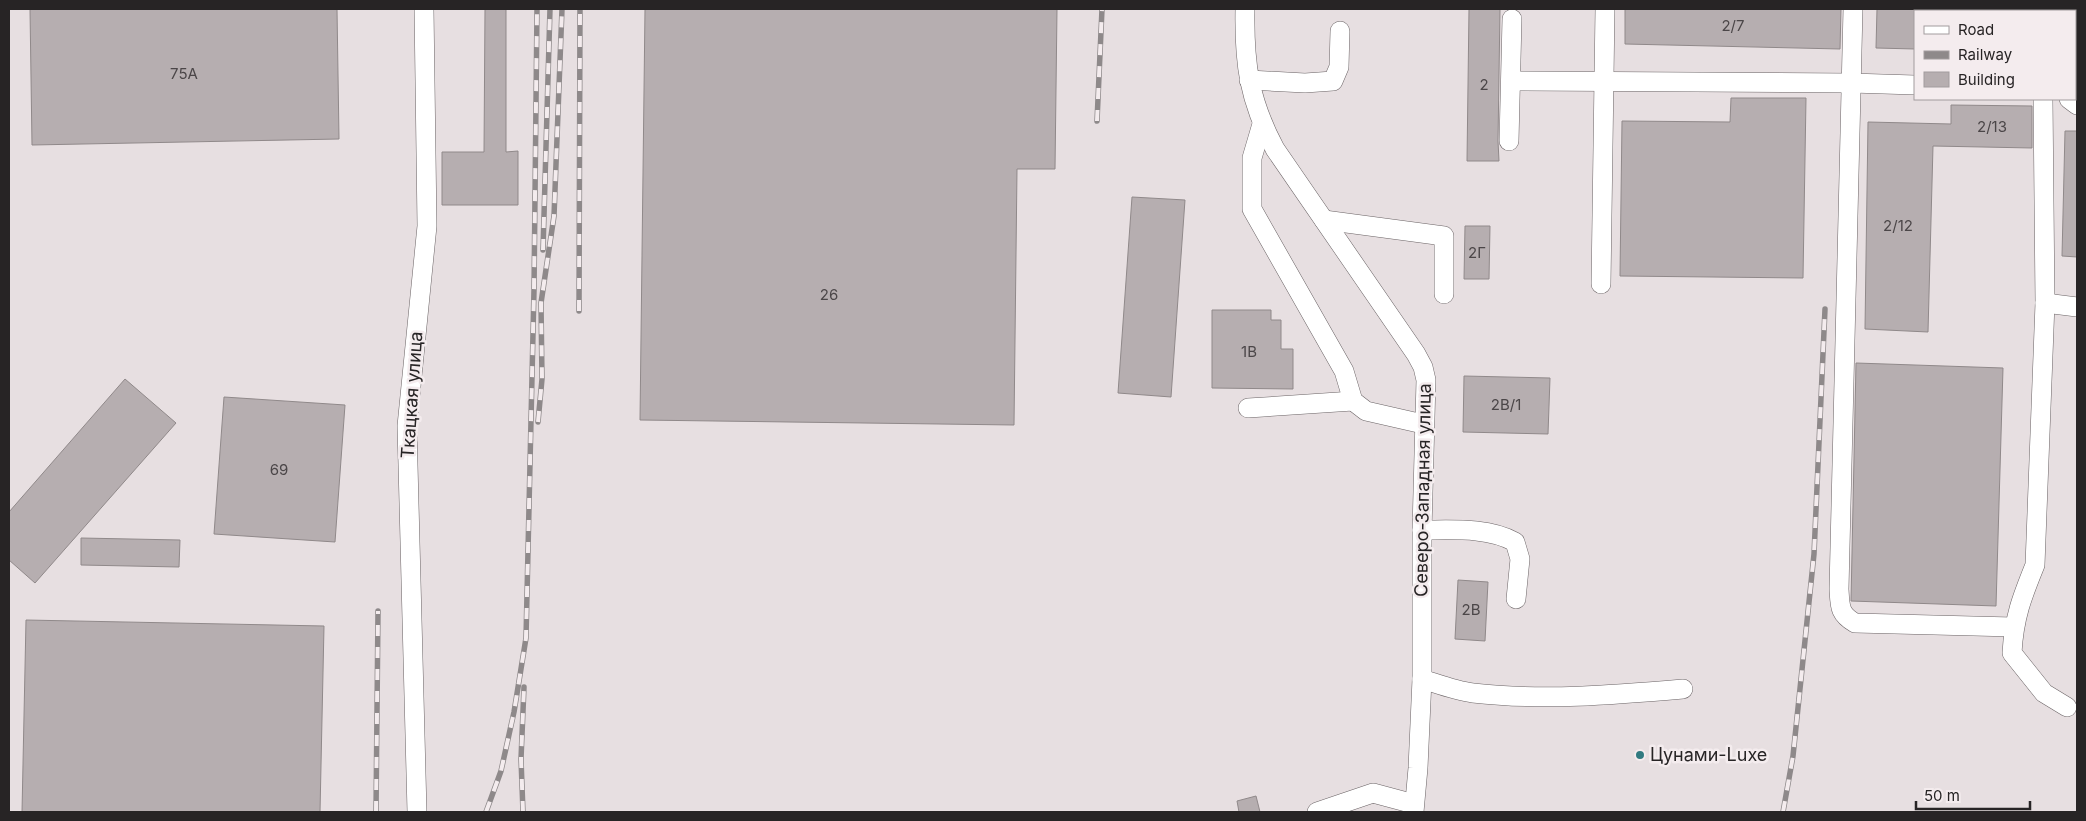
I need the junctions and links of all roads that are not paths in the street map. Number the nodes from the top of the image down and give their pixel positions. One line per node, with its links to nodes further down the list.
1 (424, 9): 30 (street, Ткацкая улица)
2 (1245, 9): 7 (street, Северо-Западная улица)
3 (1605, 9): 9 (street)
4 (1853, 9): 10 (street)
5 (1512, 19): 8 (street)
6 (1340, 31): 7 (street)
7 (1249, 80): 13 (street, Северо-Западная улица)
8 (1511, 81): 9 (street); 14 (street)
9 (1604, 82): 10 (street); 16 (street)
10 (1851, 83): 11 (street); 25 (street)
11 (1914, 85)
12 (2044, 100): 18 (street)
13 (1262, 124): 15 (street, Северо-Западная улица); 20 (street)
14 (1510, 141)
15 (1324, 220): 17 (street); 22 (street, Северо-Западная улица)
16 (1601, 284)
17 (1444, 294)
18 (2045, 303): 19 (street); 25 (street)
19 (2077, 307)
20 (1353, 402): 21 (street); 22 (street)
21 (1248, 408)
22 (1423, 424): 23 (street, Северо-Западная улица)
23 (1422, 530): 24 (street); 26 (street, Северо-Западная улица)
24 (1516, 599)
25 (2013, 627): 28 (street)
26 (1422, 679): 27 (street); 29 (street, Северо-Западная улица)
27 (1683, 689)
28 (2067, 707)
29 (1414, 808): 31 (street)
30 (417, 812)
31 (1317, 812)

